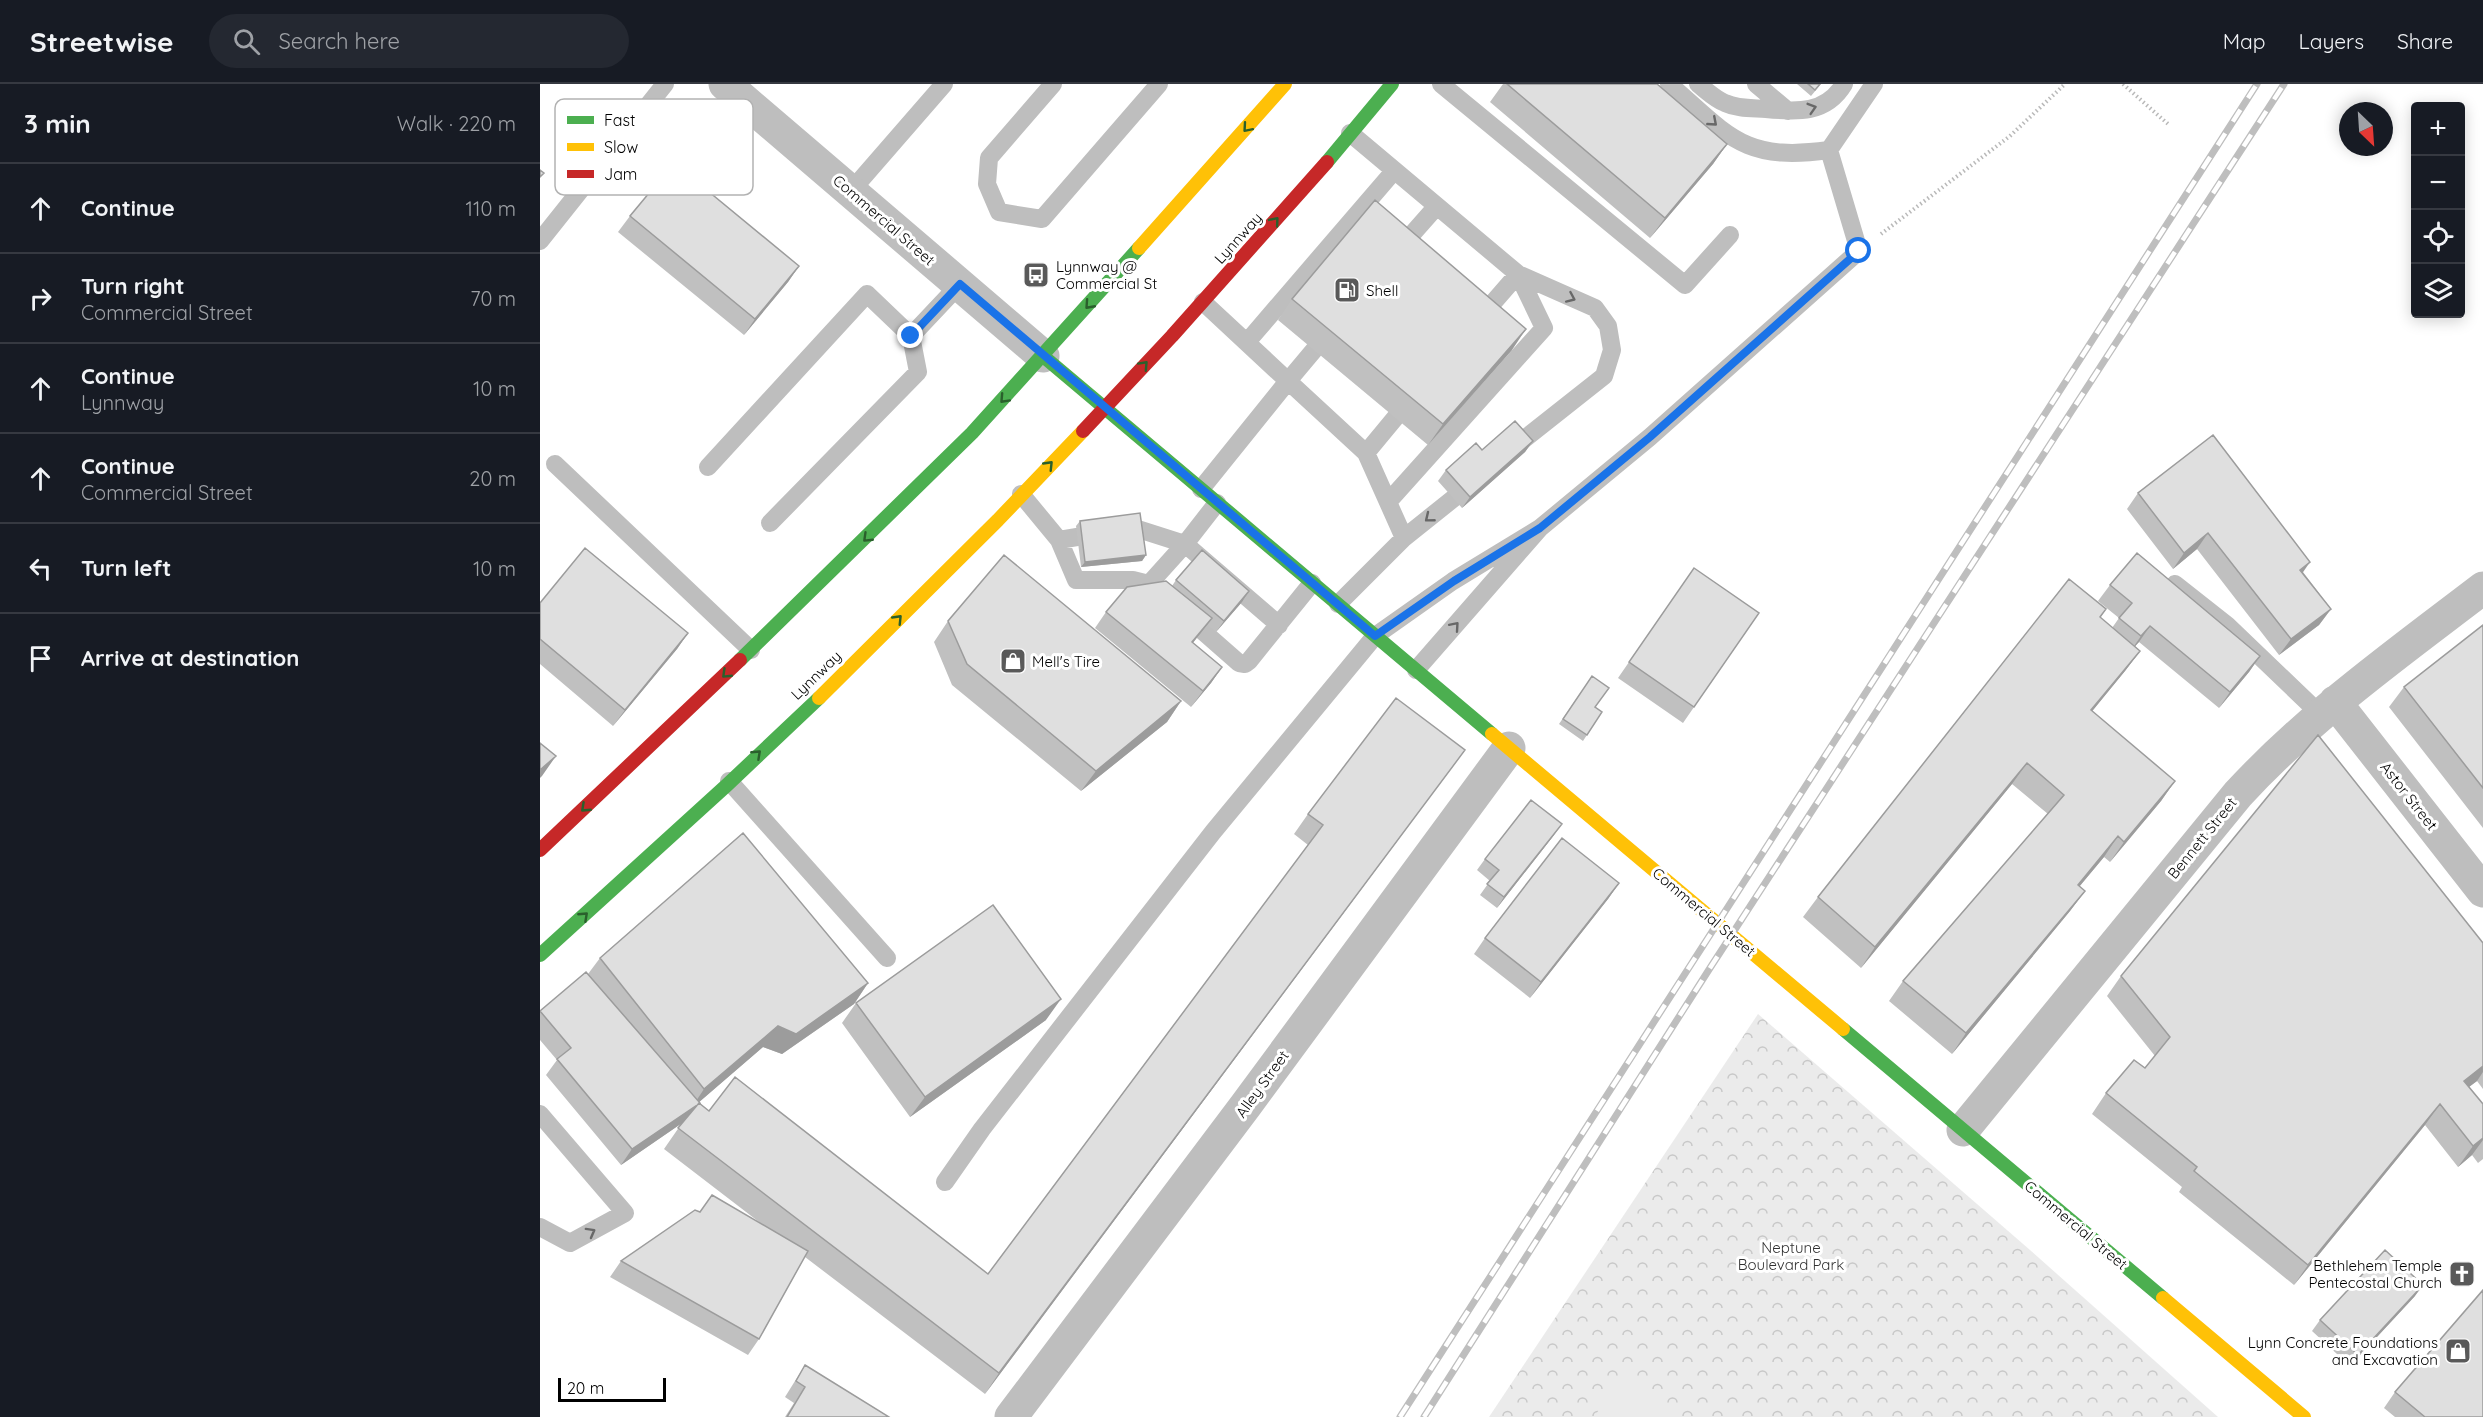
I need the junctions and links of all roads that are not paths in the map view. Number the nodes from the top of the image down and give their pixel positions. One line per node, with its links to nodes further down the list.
1 (665, 84): 14 (lane)
2 (725, 84): 15 (street, Commercial Street)
3 (944, 84): 21 (lane)
4 (1053, 84): 5 (lane)
5 (1159, 84)
6 (1285, 84): 34 (main road, one-way to 34)
7 (1392, 84): 18 (main road, Lynnway)
8 (1441, 84): 24 (lane)
9 (1668, 84): 19 (lane, one-way to 19)
10 (1698, 84): 17 (lane)
11 (1756, 84): 17 (lane)
12 (1844, 84): 17 (lane, one-way to 12)
13 (1874, 84): 19 (lane)
14 (653, 99)
15 (743, 99)
16 (753, 108): 21 (street, Commercial Street)
17 (1788, 111)
18 (1350, 133): 20 (lane); 29 (main road, Lynnway, one-way to 18)
19 (1829, 150): 48 (lane)
20 (1394, 171): 23 (lane); 32 (lane)
21 (851, 191): 28 (street, Commercial Street)
22 (577, 195): 25 (lane)
23 (1436, 207): 26 (lane); 27 (lane)
24 (1730, 235)
25 (540, 241)
26 (1398, 251)
27 (1518, 274): 30 (lane); 38 (lane, one-way to 38); 45 (lane)
28 (960, 284): 31 (lane); 34 (street, Commercial Street)
29 (1203, 302): 32 (lane); 36 (main road, Lynnway, one-way to 29)
30 (1478, 320)
31 (911, 336): 41 (lane); 47 (lane)
32 (1247, 342): 35 (lane)
33 (1314, 350): 35 (lane)
34 (1043, 356): 36 (main road); 61 (main road, one-way to 61)
35 (1288, 381): 39 (lane); 42 (lane)
36 (1104, 408): 42 (main road, Commercial Street); 43 (main road, Lynnway, one-way to 36)
37 (1395, 418): 39 (lane)
38 (1518, 444)
39 (1366, 453): 45 (lane)
40 (555, 464): 61 (lane)
41 (708, 467)
42 (1201, 489): 46 (main road, Commercial Street)
43 (1021, 494): 52 (lane); 65 (main road, Lynnway, one-way to 43)
44 (1454, 498): 51 (lane, one-way to 51)
45 (1388, 502): 51 (lane)
46 (1217, 503): 53 (lane); 54 (main road, Commercial Street)
47 (770, 523)
48 (1540, 528): 60 (lane); 62 (lane, one-way to 48)
49 (1138, 529): 53 (lane)
50 (1077, 537): 52 (lane)
51 (1404, 538): 58 (lane)
52 (1059, 540): 55 (lane)
53 (1185, 544): 55 (lane); 59 (lane)
54 (1312, 583): 58 (main road, Commercial Street); 59 (lane)
55 (1149, 584): 59 (lane)
56 (2175, 584): 63 (lane)
57 (2483, 588): 63 (street, Bennett Street)
58 (1338, 604): 60 (main road, Commercial Street)
59 (1279, 625)
60 (1375, 636): 62 (main road, Commercial Street); 72 (lane)
61 (750, 650): 66 (main road, one-way to 66)
62 (1416, 670): 64 (main road, Commercial Street)
63 (2328, 708): 67 (street, Astor Street); 71 (street, Bennett Street)
64 (1509, 748): 71 (main road, Commercial Street); 74 (street, Alley Street)
65 (729, 781): 68 (main road, Lynnway, one-way to 65); 69 (lane)
66 (540, 850)
67 (2483, 891)
68 (540, 955)
69 (887, 958)
70 (540, 1114): 73 (lane, one-way to 70)
71 (1963, 1130): 75 (main road, Commercial Street)
72 (945, 1182)
73 (540, 1227)
74 (1011, 1417)
75 (2304, 1417)

